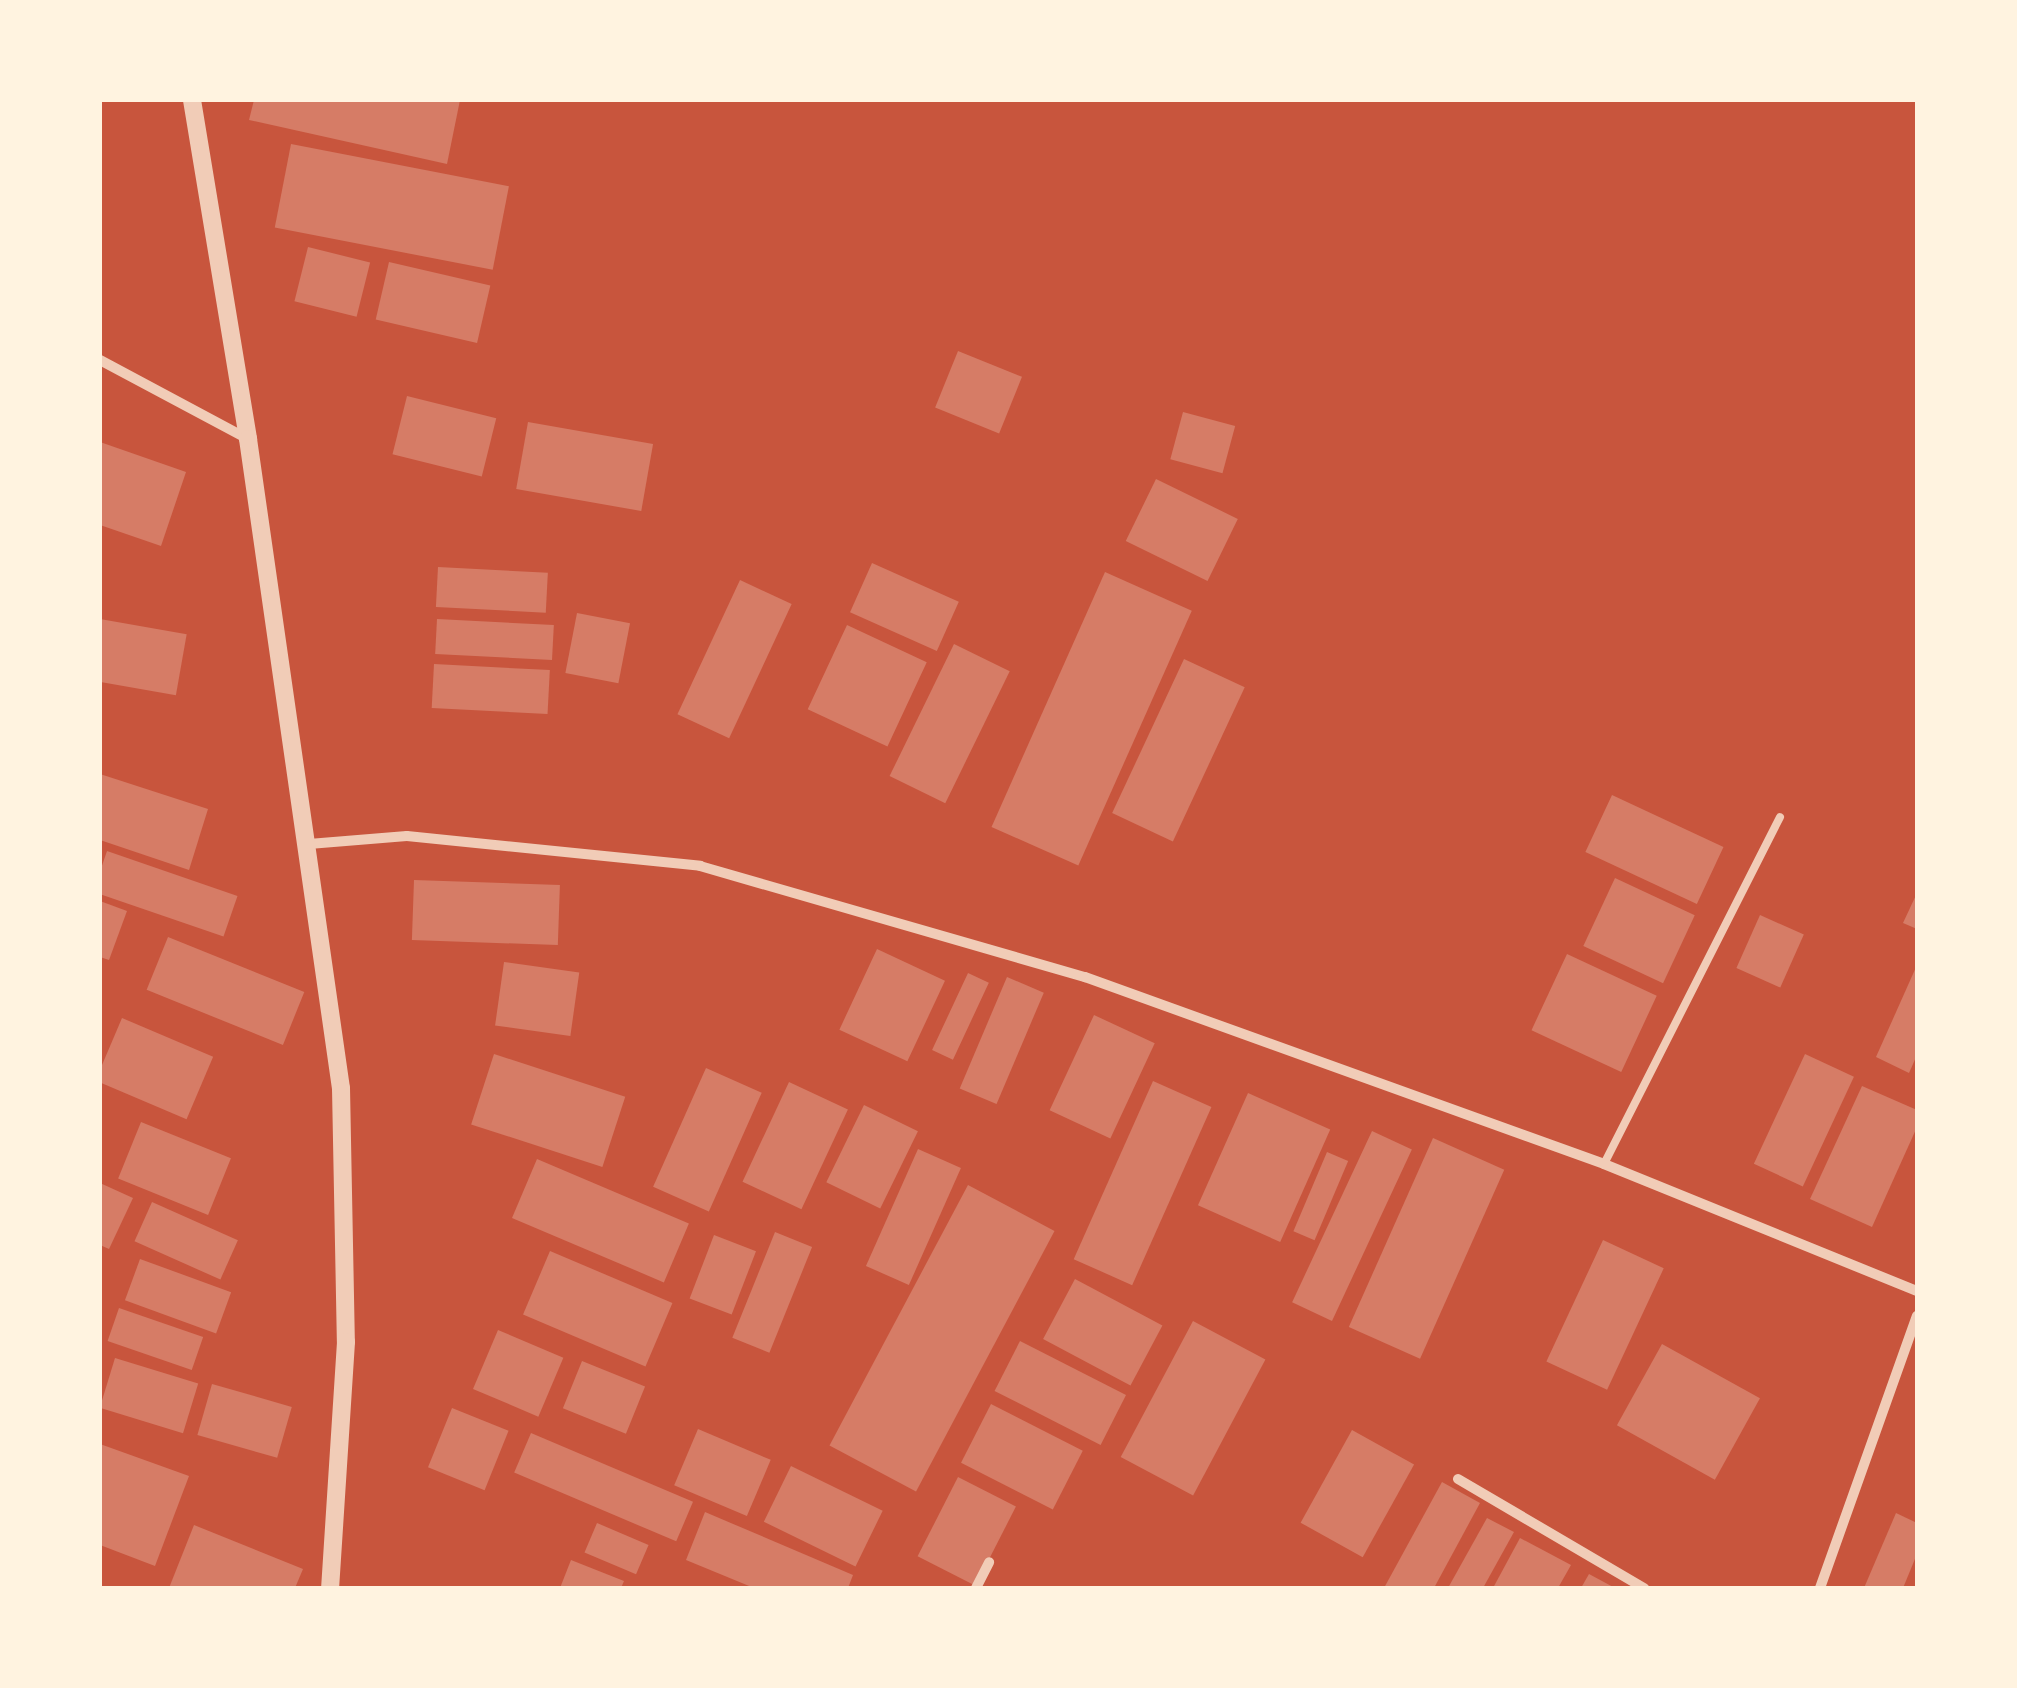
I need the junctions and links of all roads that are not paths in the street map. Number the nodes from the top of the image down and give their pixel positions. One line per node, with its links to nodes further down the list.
1 (192, 100): 3 (street)
2 (100, 360): 3 (street)
3 (248, 439): 5 (street)
4 (1780, 817): 6 (lane)
5 (309, 844): 6 (street); 11 (street)
6 (1604, 1164): 7 (street)
7 (1917, 1291)
8 (1917, 1316): 14 (street)
9 (1458, 1478): 13 (street)
10 (990, 1562): 12 (street)
11 (330, 1588)
12 (976, 1588)
13 (1644, 1588)
14 (1820, 1588)

